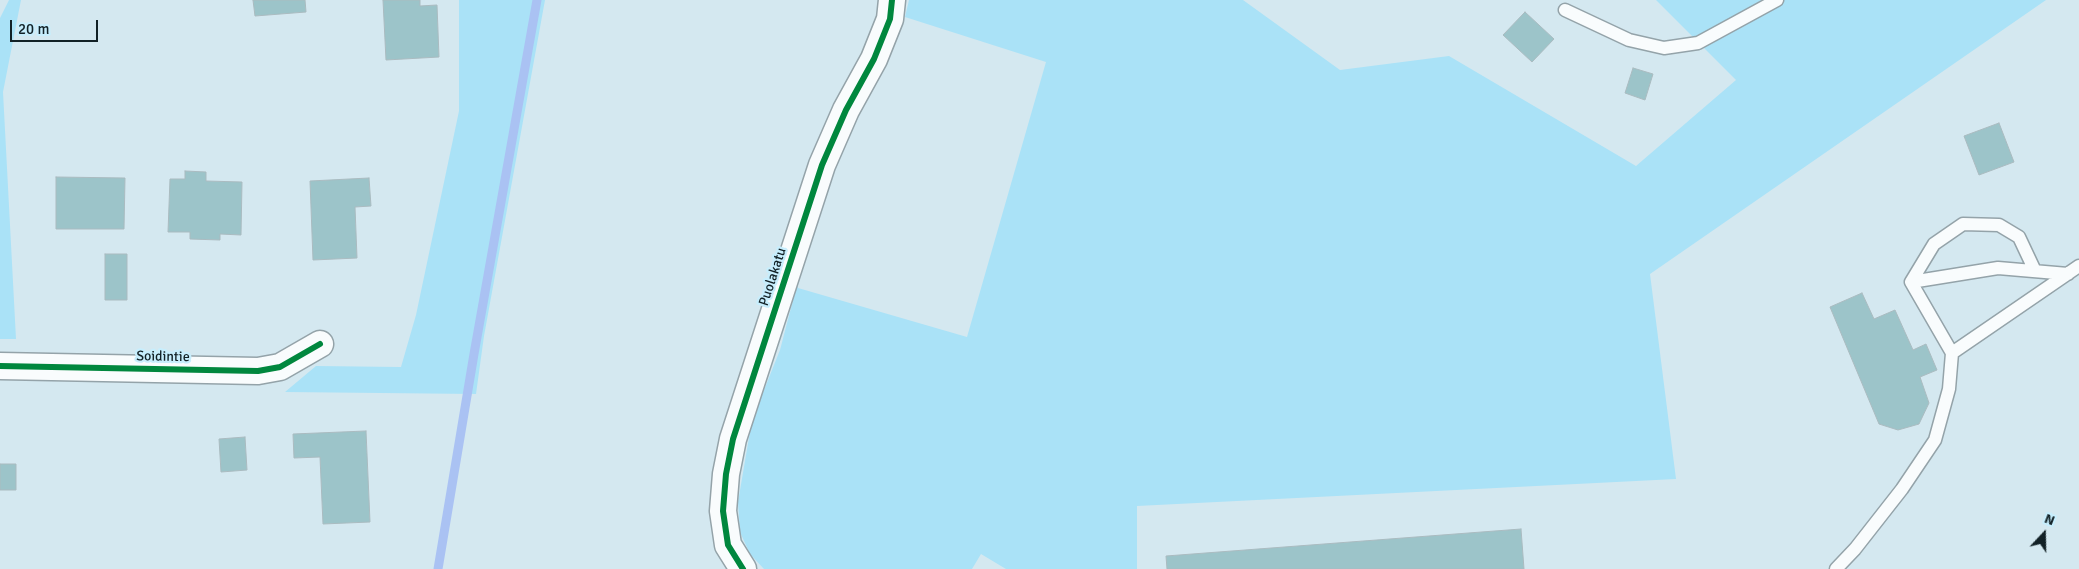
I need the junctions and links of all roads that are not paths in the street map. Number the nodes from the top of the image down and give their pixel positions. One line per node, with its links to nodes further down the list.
1 (892, 0): 10 (street, Puolakatu)
2 (1777, 0): 3 (lane)
3 (1565, 10)
4 (2074, 270): 5 (lane); 8 (lane)
5 (2035, 271): 6 (lane); 6 (lane)
6 (1911, 282): 8 (lane)
7 (320, 344): 9 (street, Soidintie)
8 (1952, 353): 11 (lane)
9 (0, 366)
10 (743, 569)
11 (1836, 569)

